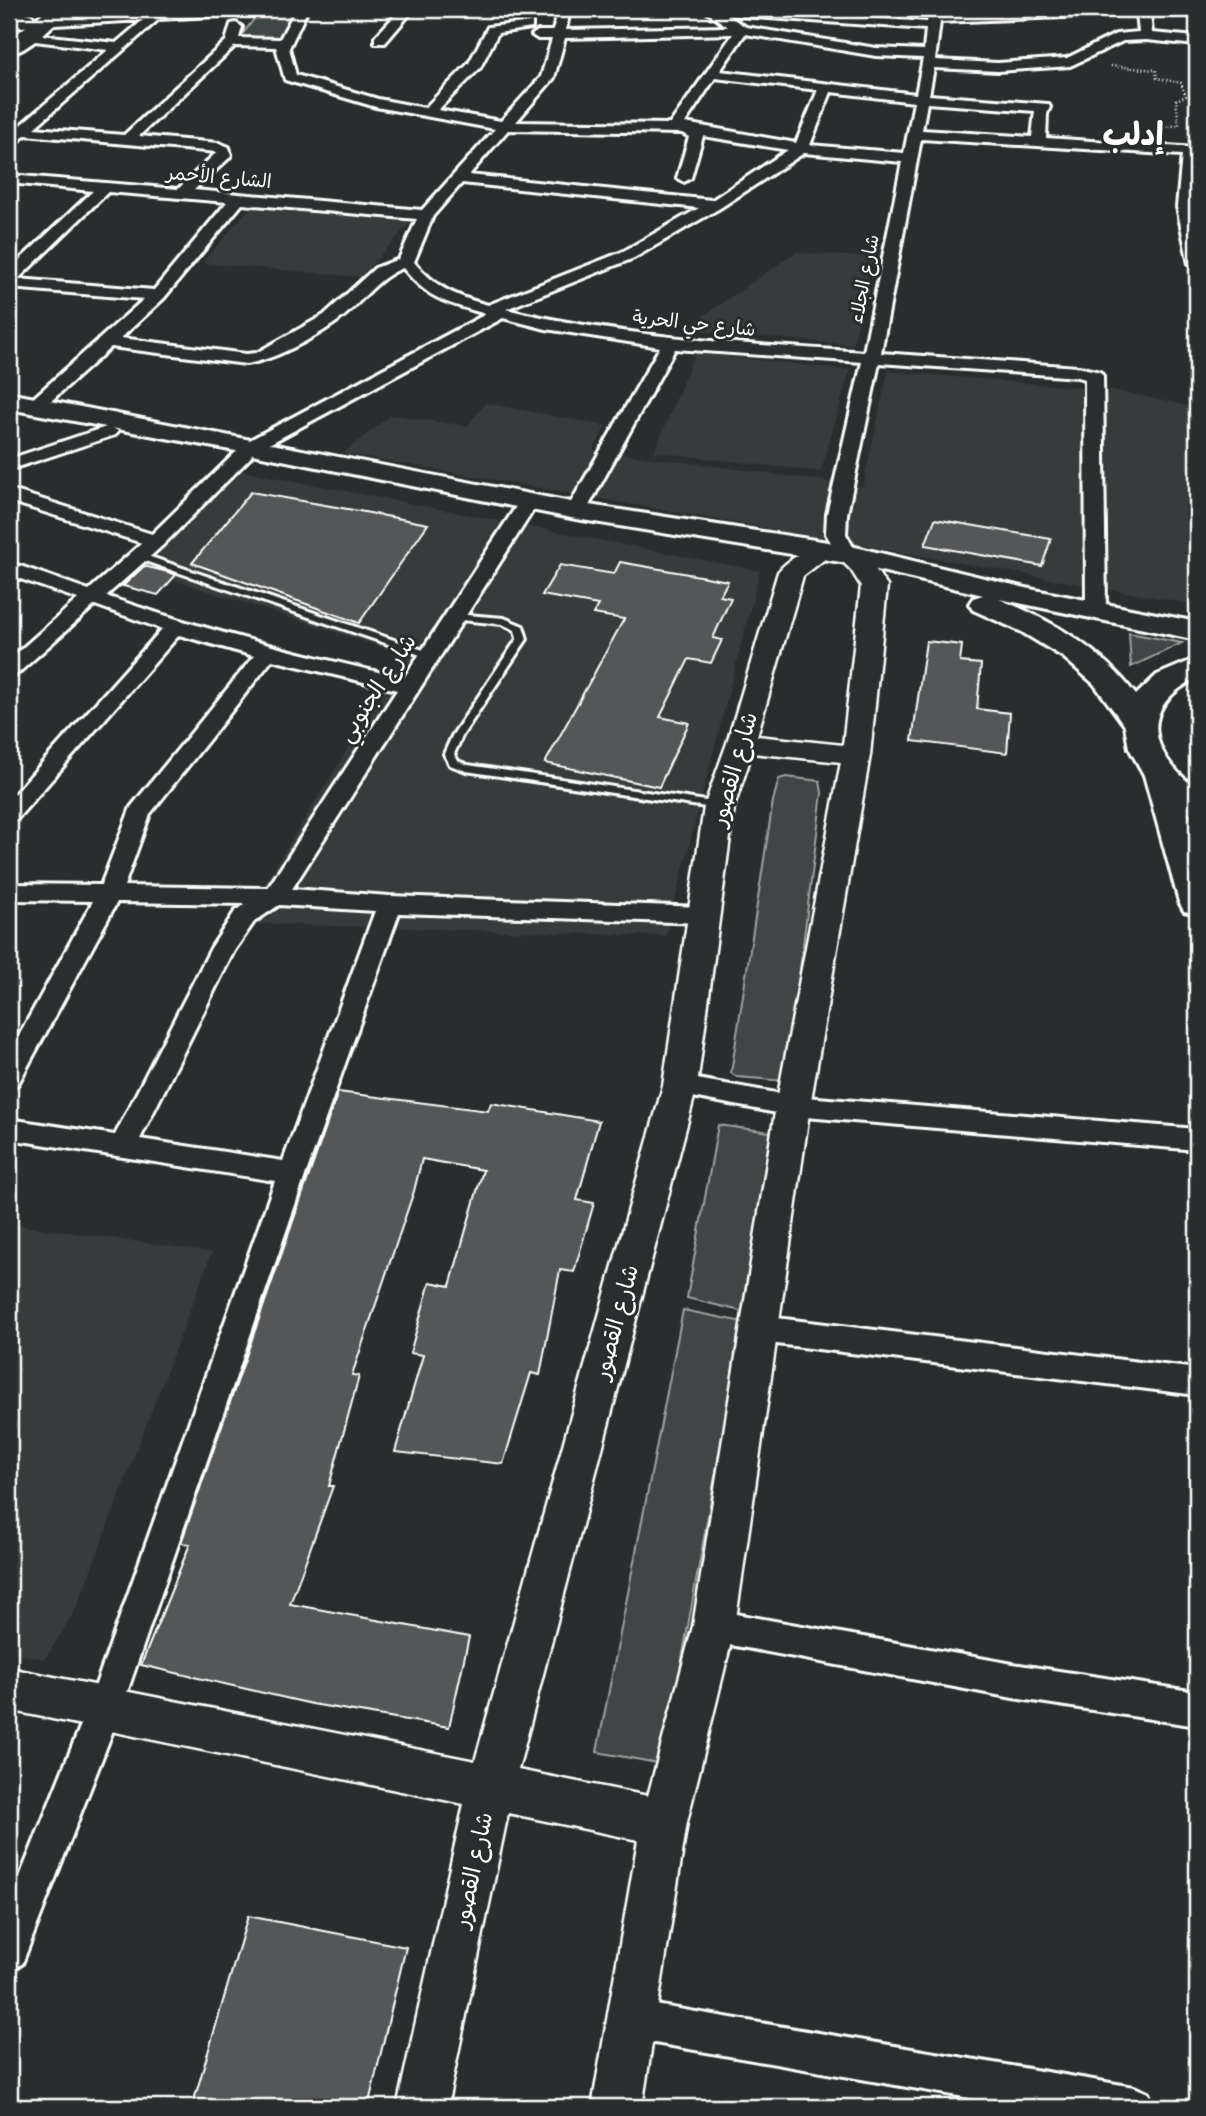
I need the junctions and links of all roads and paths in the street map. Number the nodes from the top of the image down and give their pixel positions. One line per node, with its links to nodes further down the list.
1 (181, 9): 15 (street)
2 (265, 9): 11 (street)
3 (302, 9): 23 (street)
4 (408, 9): 20 (street)
5 (512, 9): 16 (street)
6 (564, 9): 18 (street)
7 (1143, 9): 8 (street); 10 (street); 19 (street)
8 (1162, 9)
9 (711, 10): 13 (street); 17 (street)
10 (1080, 10): 14 (street)
11 (243, 12): 12 (street); 22 (street)
12 (157, 14): 15 (street); 24 (street)
13 (848, 14): 14 (street)
14 (935, 17): 27 (street, شارع الجلاء)
15 (31, 21): 24 (street); 25 (main road)
16 (533, 30): 18 (street); 26 (street); 32 (street)
17 (742, 30): 18 (street); 27 (street); 29 (street)
18 (560, 34): 26 (street)
19 (1146, 36): 21 (street); 27 (street)
20 (380, 40)
21 (1197, 41)
22 (232, 42): 23 (street); 37 (street)
23 (284, 43): 32 (street)
24 (119, 47): 35 (street)
25 (9, 49)
26 (555, 52): 33 (street)
27 (928, 59): 31 (street, شارع الجلاء)
28 (1156, 70): 41 (path)
29 (712, 74): 30 (street); 34 (street)
30 (826, 87): 31 (street); 40 (street)
31 (919, 98): 36 (street, شارع الجلاء); 39 (street)
32 (428, 112): 33 (street)
33 (503, 126): 34 (street); 44 (street)
34 (689, 129): 40 (street); 45 (street)
35 (22, 131): 37 (street); 38 (street)
36 (913, 134): 39 (street); 43 (street, شارع الجلاء)
37 (128, 139): 48 (street)
38 (9, 142)
39 (1039, 144): 41 (street)
40 (801, 148): 43 (street); 50 (street)
41 (1162, 150): 42 (street)
42 (1194, 152): 53 (street)
43 (908, 158): 59 (street, شارع الجلاء)
44 (456, 178): 50 (street); 51 (street)
45 (684, 178)
46 (9, 179): 47 (street, الشارع الأحمر)
47 (105, 187): 48 (street, الشارع الأحمر); 54 (street)
48 (182, 193): 49 (street, الشارع الأحمر)
49 (239, 198): 51 (street, الشارع الأحمر); 55 (street)
50 (715, 205): 56 (street)
51 (426, 215): 52 (street)
52 (406, 262): 56 (street, شارع حي الحرية); 57 (street)
53 (1197, 264)
54 (9, 281): 55 (street)
55 (158, 295): 57 (street)
56 (495, 311): 58 (street, شارع حي الحرية); 62 (street)
57 (107, 341): 60 (street)
58 (670, 344): 59 (street, شارع حي الحرية); 66 (street)
59 (871, 360): 69 (street, شارع الجلاء); 72 (street, شارع حي الحرية)
60 (17, 407): 61 (main road); 62 (main road)
61 (109, 431): 62 (main road); 63 (street)
62 (247, 450): 65 (main road); 66 (main road); 67 (street)
63 (9, 466)
64 (9, 495): 67 (street)
65 (524, 509): 69 (main road); 73 (street, شارع الجنوبي)
66 (576, 511): 69 (main road)
67 (156, 541): 68 (street)
68 (139, 556): 71 (street); 77 (lane)
69 (835, 557): 72 (main road); 81 (main road); 82 (street, شارع القصور); 83 (street)
70 (9, 568): 71 (street)
71 (93, 597): 74 (street); 78 (street)
72 (1096, 609): 75 (main road)
73 (454, 617): 77 (street, شارع الجنوبي); 86 (lane)
74 (175, 627): 76 (street); 87 (street)
75 (1197, 631)
76 (267, 653): 80 (street); 89 (street)
77 (429, 655): 80 (street, شارع الجنوبي)
78 (14, 661)
79 (1197, 667): 81 (main road)
80 (409, 686): 90 (street, شارع الجنوبي)
81 (1140, 723): 84 (main road)
82 (741, 743): 83 (street); 86 (street, شارع القصور)
83 (856, 755): 96 (street)
84 (1160, 774): 85 (main road); 91 (main road)
85 (1197, 804)
86 (719, 807): 93 (street, شارع القصور)
87 (9, 814)
88 (9, 892): 89 (street)
89 (109, 895): 90 (street); 94 (street)
90 (275, 896): 92 (street); 99 (street)
91 (1197, 902)
92 (390, 904): 93 (street); 100 (street)
93 (704, 915): 95 (street, شارع القصور)
94 (9, 1077)
95 (680, 1086): 96 (street); 107 (street, شارع القصور)
96 (793, 1105): 98 (street); 101 (street)
97 (9, 1129): 99 (street)
98 (1197, 1140)
99 (122, 1146): 100 (street)
100 (292, 1173): 105 (street)
101 (760, 1329): 102 (street); 103 (street)
102 (1197, 1382)
103 (714, 1626): 106 (street); 108 (street)
104 (9, 1689): 105 (street)
105 (105, 1706): 107 (street); 109 (street)
106 (1197, 1709)
107 (490, 1789): 108 (street); 111 (street, شارع القصور)
108 (664, 1822): 110 (street)
109 (9, 1951)
110 (632, 2020): 112 (street); 113 (street)
111 (422, 2107)
112 (617, 2107)
113 (1134, 2107)

